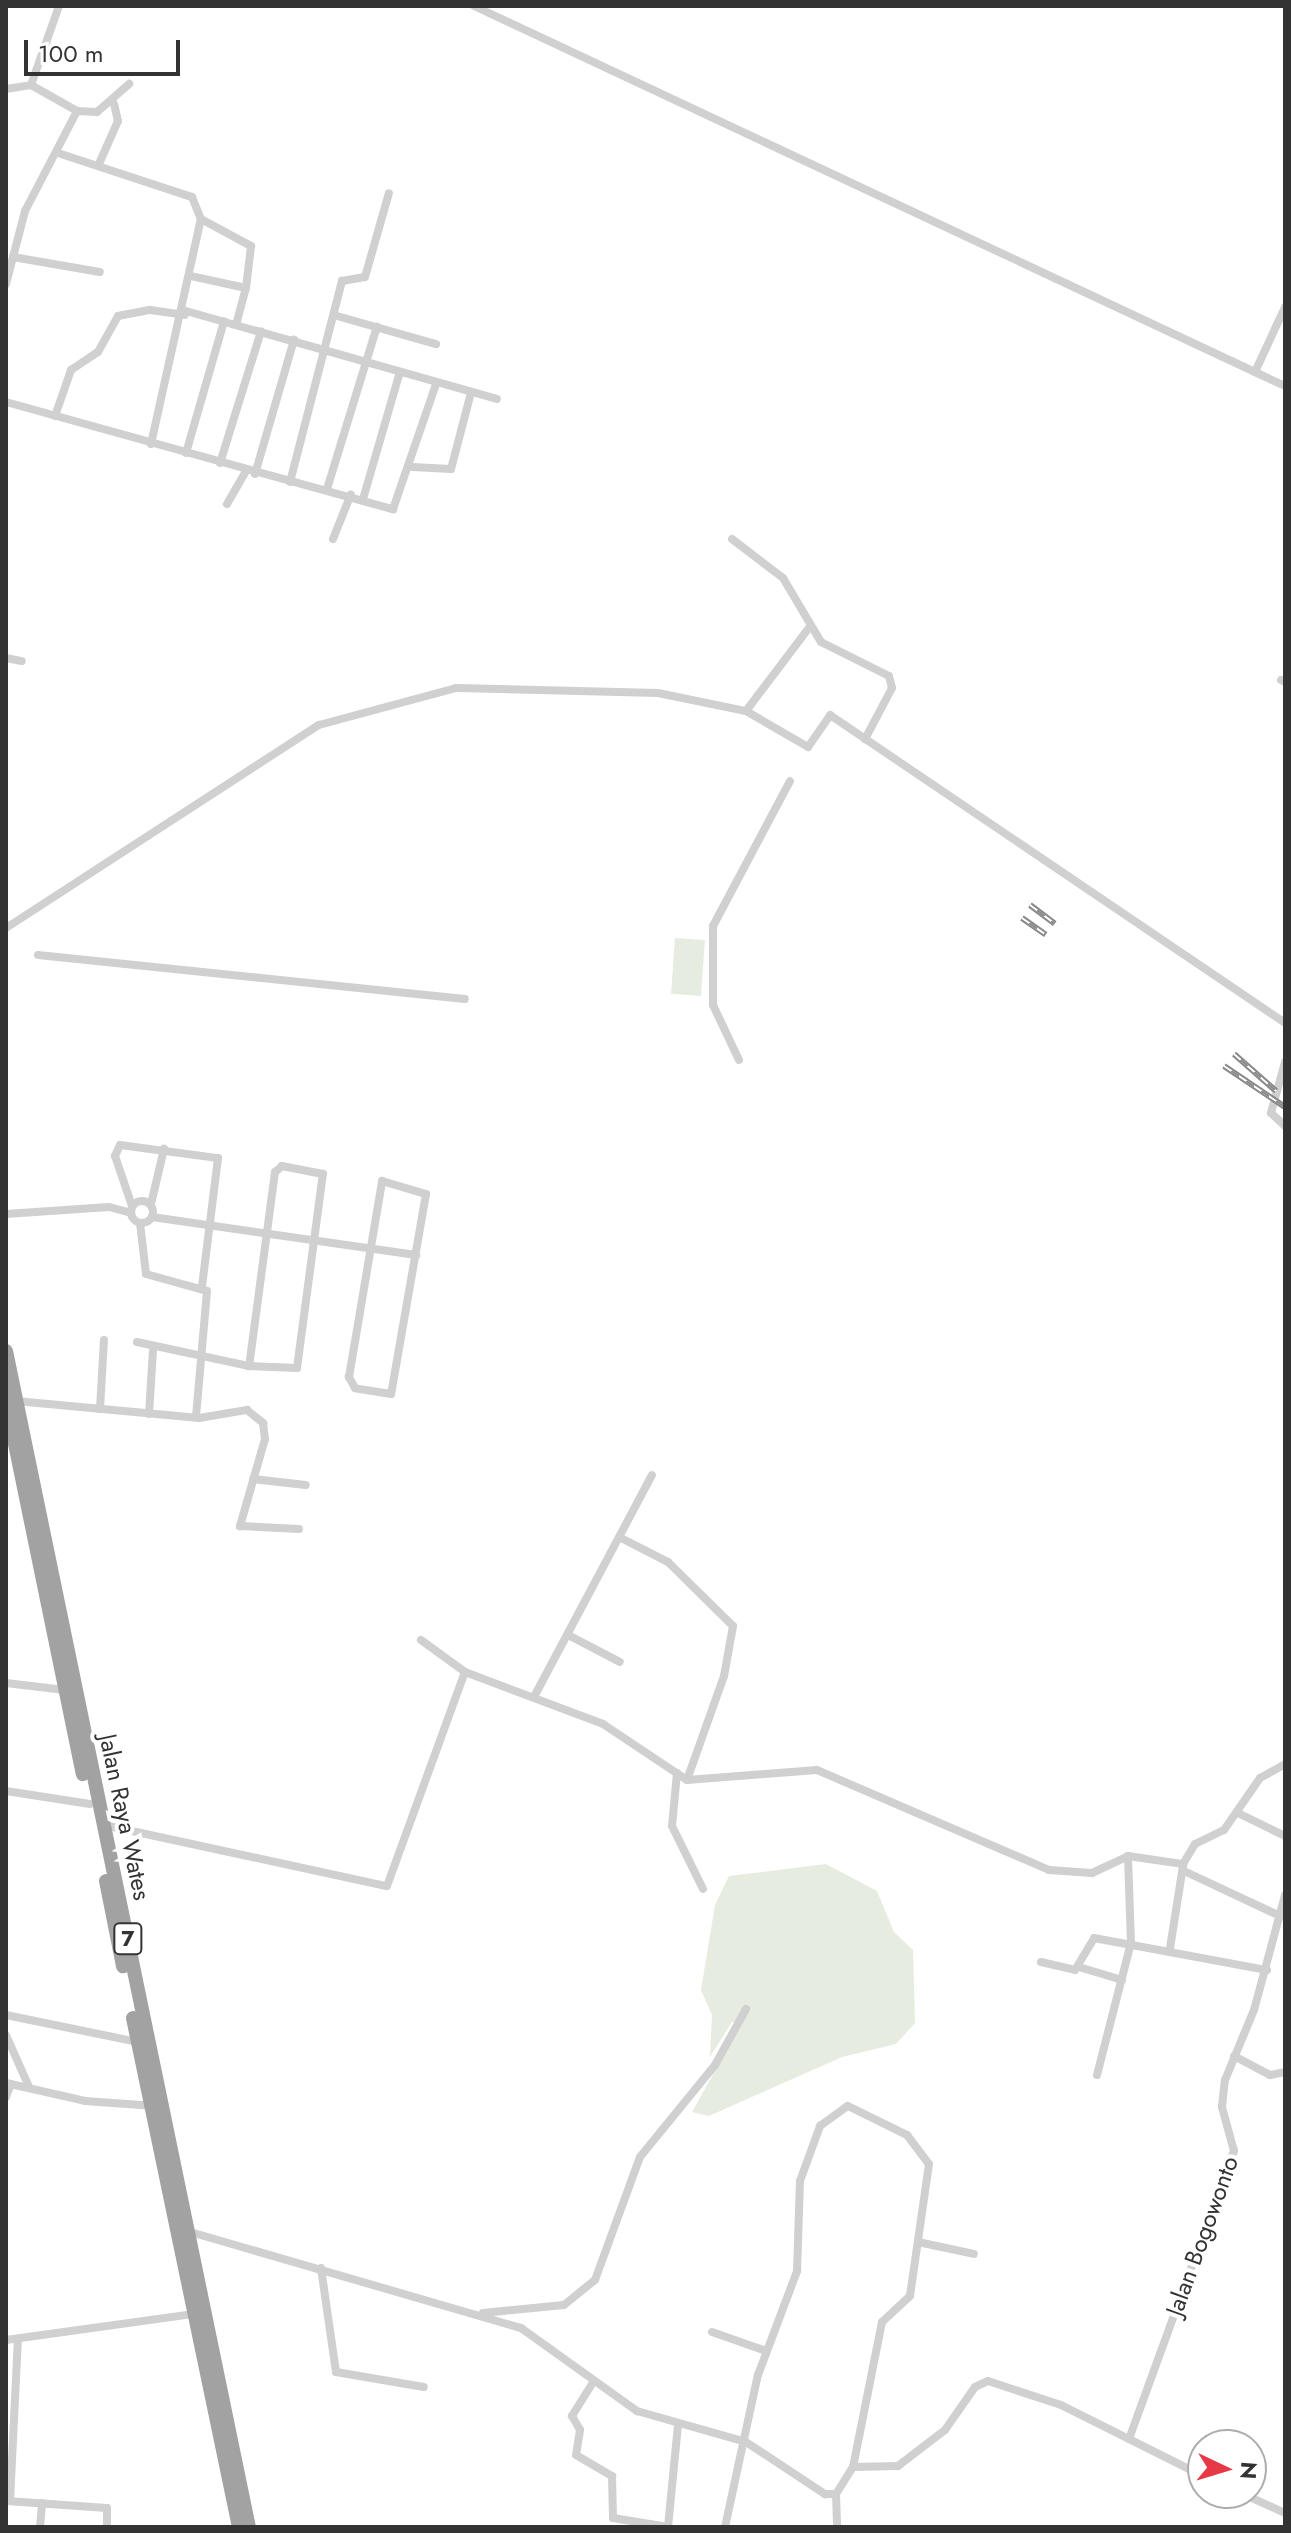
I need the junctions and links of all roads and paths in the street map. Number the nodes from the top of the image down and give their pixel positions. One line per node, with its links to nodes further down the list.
1 (59, 6): 4 (street)
2 (474, 6): 30 (street)
3 (129, 84): 6 (street)
4 (31, 85): 5 (street); 7 (street)
5 (6, 89)
6 (114, 104): 7 (street); 9 (street)
7 (77, 111): 8 (street)
8 (61, 154): 9 (street); 12 (street)
9 (98, 166): 11 (street)
10 (389, 193): 20 (street)
11 (201, 219): 15 (street); 17 (street)
12 (13, 257): 13 (street); 14 (street)
13 (8, 270): 16 (street)
14 (100, 272)
15 (191, 276): 17 (street); 19 (street)
16 (6, 284)
17 (246, 288): 22 (street)
18 (1285, 307): 30 (street)
19 (185, 313): 21 (street); 36 (street); 37 (street)
20 (337, 316): 23 (street); 27 (street)
21 (224, 321): 22 (street); 38 (street)
22 (236, 325): 24 (street)
23 (377, 326): 26 (street); 28 (street)
24 (261, 331): 25 (street); 39 (street)
25 (294, 340): 27 (street); 41 (street)
26 (436, 344)
27 (328, 350): 28 (street); 42 (street)
28 (367, 361): 29 (street); 43 (street)
29 (400, 372): 31 (street); 45 (street)
30 (1255, 372): 32 (street)
31 (436, 384): 33 (street); 40 (street)
32 (1285, 386)
33 (471, 393): 34 (street); 40 (street)
34 (497, 399)
35 (6, 402): 36 (street)
36 (55, 416): 37 (street)
37 (151, 444): 38 (street)
38 (186, 453): 39 (street)
39 (220, 463): 41 (street)
40 (412, 467): 45 (street)
41 (250, 472): 42 (street); 46 (street)
42 (290, 482): 43 (street)
43 (327, 489): 44 (street)
44 (351, 494): 45 (street); 47 (street)
45 (363, 499)
46 (227, 504)
47 (333, 539)
48 (732, 539): 49 (street)
49 (808, 629): 52 (street); 53 (street)
50 (6, 658): 51 (street)
51 (22, 661)
52 (746, 711): 53 (street); 55 (street)
53 (865, 739): 58 (street)
54 (790, 781): 59 (street)
55 (6, 928)
56 (38, 955): 57 (street)
57 (465, 999)
58 (1285, 1023)
59 (739, 1060)
60 (1285, 1062): 61 (street)
61 (1285, 1126)
62 (164, 1149): 63 (street); 64 (street); 67 (street)
63 (151, 1204): 64 (street); 66 (street)
64 (132, 1209): 65 (street); 68 (street)
65 (6, 1214)
66 (152, 1217): 67 (street); 68 (street)
67 (210, 1222): 69 (street); 73 (street)
68 (140, 1223): 73 (street)
69 (266, 1229): 70 (street); 70 (street); 79 (street)
70 (319, 1239): 71 (street); 79 (street)
71 (368, 1247): 72 (street); 72 (street); 72 (street)
72 (416, 1255)
73 (202, 1286): 78 (street)
74 (104, 1340): 81 (street)
75 (137, 1342): 78 (street)
76 (6, 1351): 80 (highway, Jalan Raya Wates / 7)
77 (153, 1351): 82 (street)
78 (200, 1357): 79 (street); 83 (street)
79 (249, 1366)
80 (9, 1407): 81 (street); 94 (highway, Jalan Raya Wates); 102 (highway, Jalan Raya Wates / 7)
81 (100, 1409): 82 (street)
82 (149, 1414): 83 (street)
83 (196, 1417): 85 (street)
84 (652, 1475): 88 (street)
85 (253, 1479): 86 (street); 87 (street)
86 (306, 1485)
87 (299, 1529)
88 (621, 1538): 89 (street); 98 (street)
89 (570, 1636): 91 (street); 95 (street)
90 (421, 1640): 92 (street)
91 (620, 1662)
92 (465, 1672): 95 (street); 102 (street)
93 (6, 1683): 94 (street)
94 (65, 1690): 100 (highway, Jalan Raya Wates)
95 (535, 1695): 97 (street)
96 (1285, 1764): 101 (street)
97 (677, 1773): 98 (street); 106 (street)
98 (687, 1780): 104 (street)
99 (6, 1791): 100 (street)
100 (90, 1804): 118 (highway, Jalan Raya Wates)
101 (1238, 1813): 103 (street); 105 (street)
102 (104, 1825): 125 (highway, Jalan Raya Wates / 7)
103 (1285, 1836)
104 (1128, 1856): 105 (street); 109 (street)
105 (1183, 1867): 108 (street); 110 (street)
106 (703, 1889)
107 (1285, 1895): 108 (street, Jalan Bogowonto)
108 (1280, 1916): 113 (street, Jalan Bogowonto)
109 (1131, 1943): 110 (street); 112 (street); 114 (street)
110 (1170, 1948): 113 (street)
111 (1041, 1962): 112 (street)
112 (1079, 1967): 114 (street)
113 (1267, 1970): 119 (street, Jalan Bogowonto)
114 (1122, 1980): 121 (street)
115 (746, 2009): 130 (street)
116 (6, 2015): 118 (street)
117 (6, 2035): 123 (street)
118 (138, 2042): 125 (highway, Jalan Raya Wates)
119 (1234, 2056): 120 (street); 139 (street, Jalan Bogowonto)
120 (1285, 2072)
121 (1097, 2075)
122 (8, 2084): 123 (street); 124 (street)
123 (29, 2087): 125 (street)
124 (6, 2097)
125 (157, 2106): 126 (highway, Jalan Raya Wates / 7); 131 (highway, Jalan Raya Wates)
126 (187, 2231): 129 (street); 149 (highway, Jalan Raya Wates / 7)
127 (918, 2242): 128 (street); 135 (street); 141 (street)
128 (974, 2254)
129 (321, 2268): 130 (street); 137 (street)
130 (483, 2313): 136 (street)
131 (194, 2314): 134 (street); 148 (highway, Jalan Raya Wates)
132 (712, 2332): 135 (street)
133 (6, 2340): 134 (street)
134 (18, 2340): 144 (street)
135 (766, 2351): 140 (street)
136 (592, 2384): 138 (street); 150 (street)
137 (424, 2387)
138 (678, 2425): 140 (street); 150 (street)
139 (1129, 2439): 141 (street); 142 (street)
140 (746, 2442): 143 (street); 151 (street)
141 (853, 2467): 143 (street)
142 (1187, 2468)
143 (836, 2494): 152 (street)
144 (8, 2501): 145 (street)
145 (42, 2503): 146 (street); 147 (street)
146 (40, 2527)
147 (107, 2527)
148 (239, 2527)
149 (249, 2527)
150 (668, 2527)
151 (725, 2527)
152 (837, 2527)

